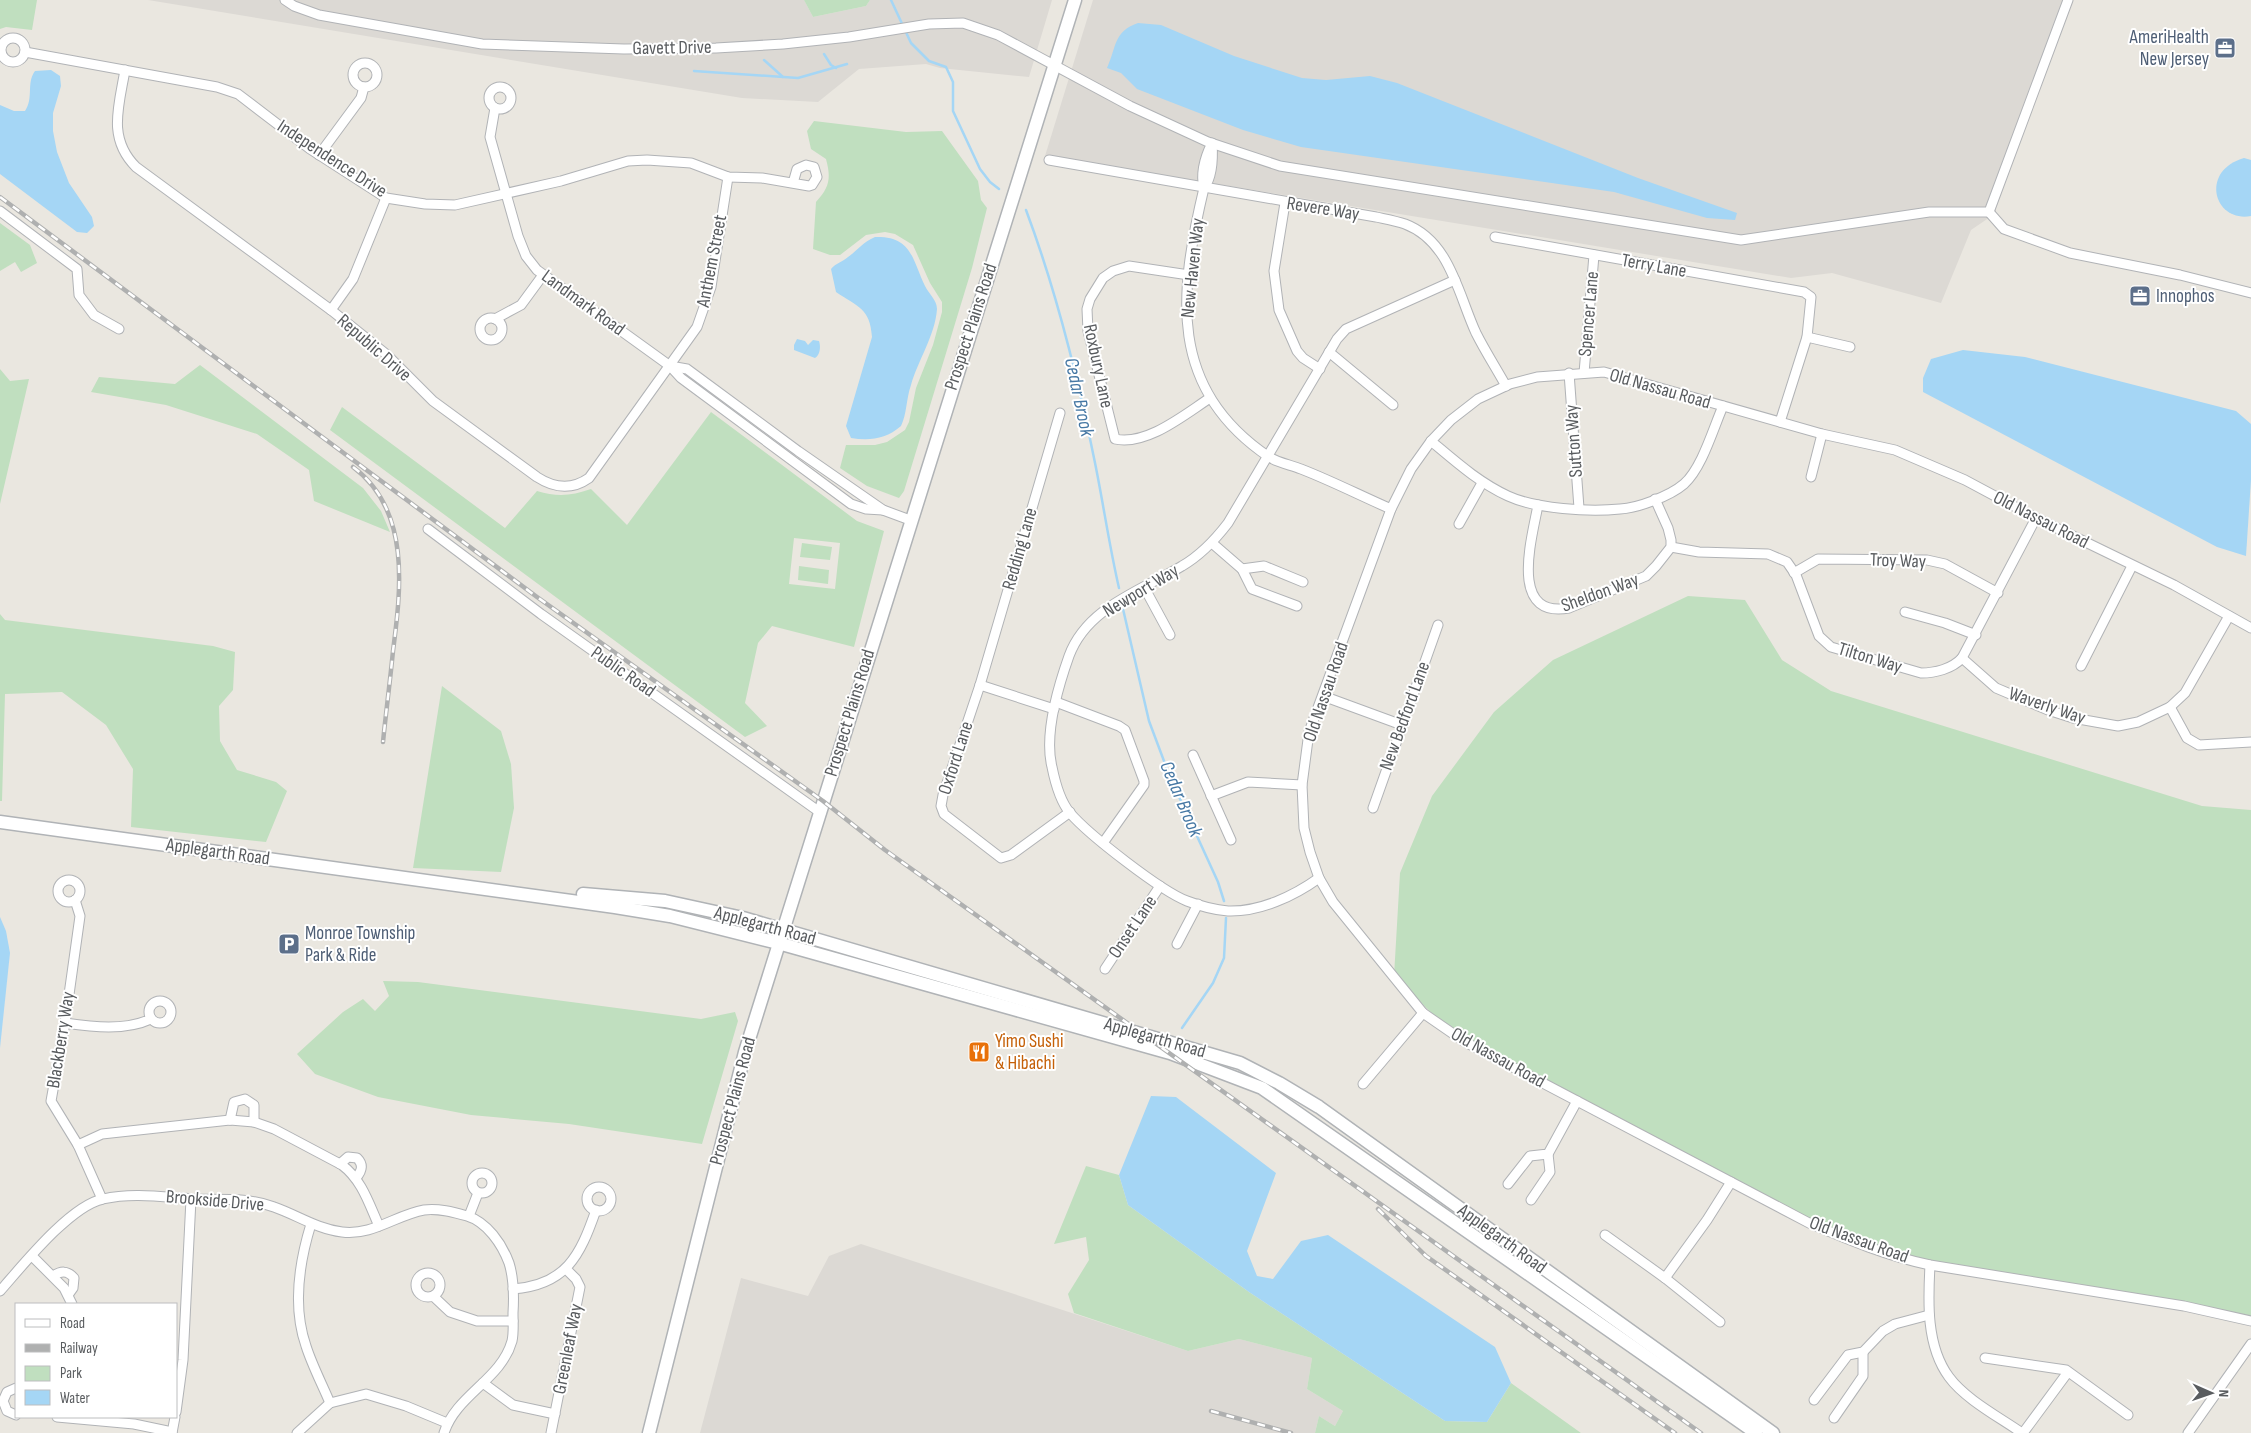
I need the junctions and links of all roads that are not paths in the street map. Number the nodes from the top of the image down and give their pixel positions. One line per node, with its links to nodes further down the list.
1 (285, 0): 5 (street, Gavett Drive)
2 (1075, 0): 5 (main road, Prospect Plains Road)
3 (2068, 0): 19 (street)
4 (25, 52): 6 (street, Independence Drive)
5 (1054, 64): 9 (street, Gavett Drive); 53 (main road, Prospect Plains Road)
6 (125, 70): 10 (street, Independence Drive); 26 (street, Republic Drive)
7 (364, 87): 10 (street)
8 (495, 108): 15 (street, Landmark Road)
9 (1212, 143): 14 (street, New Haven Way); 19 (street, Gavett Drive)
10 (319, 155): 16 (street, Independence Drive)
11 (1049, 160): 14 (street, Revere Way)
12 (728, 177): 13 (street, Independence Drive); 15 (street, Independence Drive); 32 (street, Anthem Street)
13 (793, 183)
14 (1204, 188): 17 (street, Revere Way); 23 (street, New Haven Way)
15 (506, 194): 16 (street, Independence Drive); 22 (street, Landmark Road)
16 (386, 198): 26 (street)
17 (1285, 202): 24 (street, Revere Way); 33 (street)
18 (0, 211): 28 (street)
19 (1989, 212): 25 (street)
20 (1496, 237): 21 (street, Terry Lane)
21 (1594, 255): 29 (street, Terry Lane); 35 (street, Spencer Lane)
22 (543, 275): 27 (street); 32 (street, Landmark Road)
23 (1189, 275): 37 (street, New Haven Way); 37 (street, Roxbury Lane)
24 (1456, 280): 31 (street, Newport Way); 36 (street, Revere Way)
25 (2251, 293)
26 (331, 310): 32 (street, Republic Drive)
27 (495, 319)
28 (119, 329)
29 (1807, 337): 30 (street); 41 (street)
30 (1850, 347)
31 (1329, 352): 33 (street, Newport Way); 38 (street)
32 (670, 366): 51 (street, Landmark Road); 51 (street, Landmark Road)
33 (1320, 369): 44 (street, Newport Way)
34 (1570, 373): 35 (street, Old Nassau Road); 36 (street, Old Nassau Road); 49 (street, Sutton Way)
35 (1584, 373): 39 (street, Old Nassau Road)
36 (1506, 386): 43 (street, Old Nassau Road)
37 (1210, 398): 44 (street, New Haven Way)
38 (1393, 405)
39 (1722, 406): 41 (street, Old Nassau Road); 47 (street)
40 (1060, 413): 73 (street, Redding Lane)
41 (1780, 422): 42 (street, Old Nassau Road)
42 (1822, 434): 45 (street); 52 (street, Old Nassau Road)
43 (1430, 441): 46 (street); 50 (street, Old Nassau Road)
44 (1269, 456): 50 (street, New Haven Way); 56 (street, Newport Way)
45 (1811, 478)
46 (1482, 483): 48 (street); 54 (street)
47 (1656, 500): 49 (street); 57 (street)
48 (1538, 505): 49 (street); 57 (street, Sheldon Way)
49 (1579, 508)
50 (1391, 509): 74 (street, Old Nassau Road)
51 (883, 510): 53 (street, Landmark Road)
52 (2036, 518): 58 (street, Old Nassau Road); 63 (street, Tilton Way)
53 (910, 520): 84 (main road, Prospect Plains Road)
54 (1459, 524)
55 (428, 529): 84 (street, Public Road)
56 (1212, 543): 59 (street); 62 (street, Newport Way)
57 (1671, 547): 60 (street, Tilton Way)
58 (2132, 566): 66 (street, Old Nassau Road); 72 (street)
59 (1242, 569): 61 (street); 64 (street)
60 (1794, 573): 63 (street, Troy Way); 71 (street, Tilton Way)
61 (1303, 582)
62 (1144, 587): 69 (street); 75 (street, Newport Way)
63 (1998, 594): 70 (street, Tilton Way)
64 (1296, 606)
65 (1905, 612): 70 (street)
66 (2229, 616): 68 (street, Old Nassau Road); 76 (street, Waverly Way)
67 (1438, 625): 77 (street, New Bedford Lane)
68 (2251, 628)
69 (1170, 635)
70 (1976, 635): 71 (street, Tilton Way)
71 (1962, 658): 76 (street, Waverly Way)
72 (2081, 666)
73 (980, 685): 75 (street); 83 (street, Oxford Lane)
74 (1323, 696): 77 (street); 80 (street, Old Nassau Road)
75 (1055, 706): 83 (street, Newport Way); 87 (street)
76 (2170, 707): 78 (street)
77 (1402, 726): 82 (street, New Bedford Lane)
78 (2251, 742)
79 (1193, 755): 81 (street)
80 (1302, 785): 81 (street); 88 (street, Old Nassau Road)
81 (1211, 796): 86 (street)
82 (1373, 808)
83 (1070, 812): 87 (street, Newport Way)
84 (821, 813): 93 (main road, Prospect Plains Road)
85 (0, 822): 89 (main road, Applegarth Road)
86 (1231, 840)
87 (1103, 843): 90 (street, Newport Way)
88 (1319, 878): 92 (street, Newport Way); 97 (street, Old Nassau Road)
89 (436, 882): 93 (main road, Applegarth Road); 94 (main road, Applegarth Road)
90 (1160, 886): 92 (street, Newport Way); 96 (street, Onset Lane)
91 (75, 900): 99 (street, Blackberry Way)
92 (1198, 904): 95 (street)
93 (783, 929): 94 (main road, Prospect Plains Road); 155 (main road, Applegarth Road)
94 (778, 944): 153 (main road, Prospect Plains Road); 154 (main road, Applegarth Road)
95 (1177, 944)
96 (1105, 969)
97 (1423, 1012): 100 (street); 101 (street, Old Nassau Road)
98 (151, 1019): 99 (street)
99 (65, 1023): 104 (street, Blackberry Way)
100 (1363, 1084)
101 (1577, 1101): 105 (street); 108 (street, Old Nassau Road)
102 (230, 1120): 103 (street); 103 (street); 104 (street)
103 (254, 1122): 106 (street)
104 (78, 1145): 112 (street, Blackberry Way)
105 (1548, 1154): 109 (street); 113 (street)
106 (340, 1164): 107 (street); 107 (street)
107 (356, 1178): 117 (street)
108 (1731, 1182): 120 (street, Old Nassau Road); 123 (street)
109 (1508, 1184)
110 (478, 1193): 115 (street)
111 (191, 1198): 112 (street, Brookside Drive); 116 (street, Brookside Drive); 139 (street)
112 (102, 1199): 119 (street, Brookside Drive)
113 (1531, 1200)
114 (596, 1210): 121 (street)
115 (469, 1216): 117 (street, Brookside Drive); 124 (street, Brookside Drive)
116 (311, 1224): 117 (street, Brookside Drive); 141 (street)
117 (378, 1226)
118 (1605, 1235): 123 (street)
119 (32, 1256): 122 (street); 125 (street, Brookside Drive)
120 (1930, 1265): 129 (street); 131 (street, Old Nassau Road)
121 (566, 1269): 124 (street); 142 (street, Greenleaf Way)
122 (53, 1276): 126 (street); 126 (street)
123 (1665, 1278): 132 (street)
124 (513, 1290): 130 (street, Brookside Drive)
125 (0, 1291)
126 (68, 1295): 128 (street)
127 (433, 1296): 130 (street)
128 (72, 1303)
129 (1929, 1314): 134 (street); 156 (street)
130 (513, 1321): 137 (street, Brookside Drive)
131 (2251, 1321)
132 (1720, 1322)
133 (2251, 1344): 157 (street)
134 (1864, 1352): 140 (street); 147 (street)
135 (1985, 1358): 136 (street)
136 (2068, 1372): 144 (street); 156 (street)
137 (483, 1383): 142 (street); 148 (street, Brookside Drive)
138 (15, 1388): 143 (street)
139 (178, 1397)
140 (1814, 1400)
141 (330, 1403): 148 (street); 150 (street)
142 (555, 1414): 152 (street, Greenleaf Way)
143 (15, 1415)
144 (2128, 1415)
145 (70, 1418): 149 (street)
146 (175, 1418): 149 (street)
147 (1834, 1418)
148 (447, 1423): 151 (street, Brookside Drive)
149 (172, 1432)
150 (297, 1433)
151 (444, 1433)
152 (551, 1433)
153 (649, 1433)
154 (1756, 1433)
155 (1773, 1433)
156 (2023, 1433)
157 (2188, 1433)

